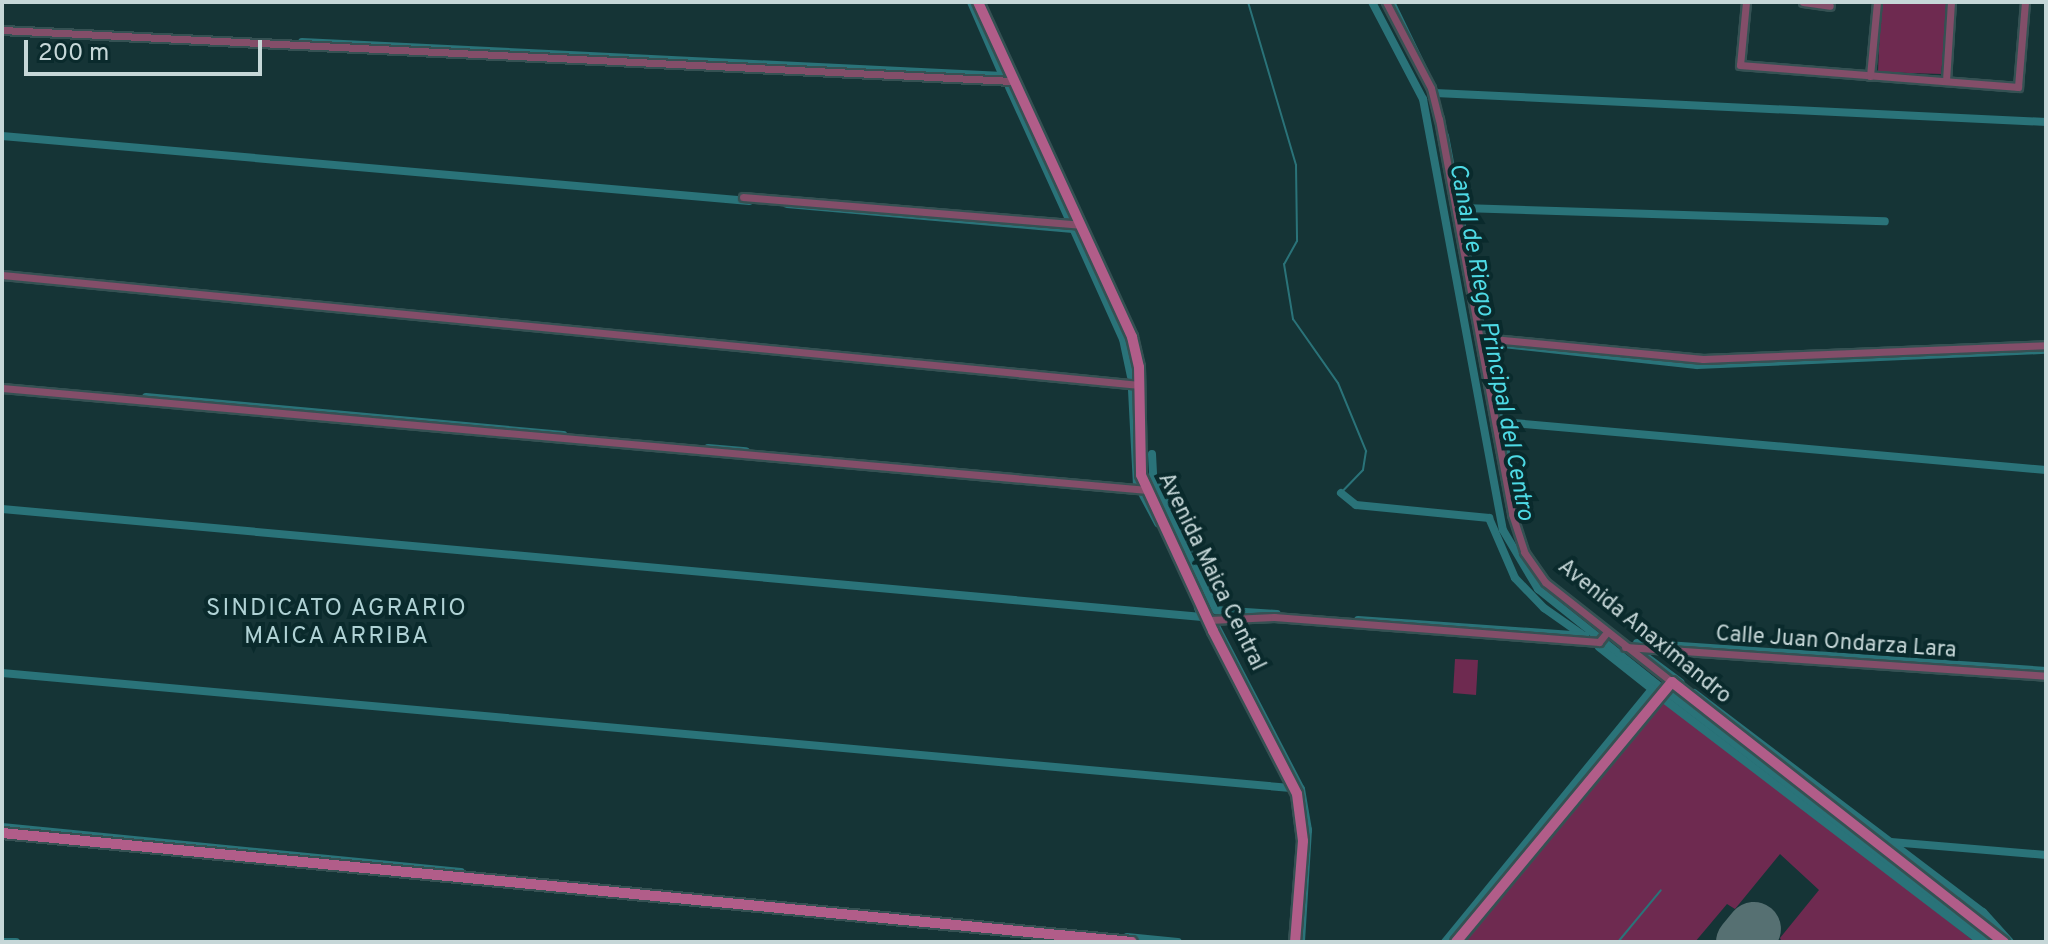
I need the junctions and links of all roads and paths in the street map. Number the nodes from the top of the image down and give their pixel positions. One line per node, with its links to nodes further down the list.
1 (978, 2): 11 (street, Avenida Maica Central)
2 (1386, 2): 16 (street, Avenida Anaximandro)
3 (1746, 2): 10 (street)
4 (1803, 2): 8 (street)
5 (1877, 2): 10 (street)
6 (1951, 2): 12 (street)
7 (2025, 2): 12 (street)
8 (1830, 6)
9 (2, 30): 11 (street)
10 (1870, 76): 12 (street)
11 (1011, 81): 14 (street, Avenida Maica Central)
12 (1946, 81)
13 (743, 197): 14 (street)
14 (1080, 225): 18 (street, Avenida Maica Central)
15 (2, 275): 18 (street)
16 (1482, 338): 17 (street); 22 (street, Avenida Anaximandro)
17 (2046, 345)
18 (1140, 385): 20 (street, Avenida Maica Central)
19 (2, 388): 20 (street)
20 (1147, 490): 21 (street, Avenida Maica Central)
21 (1209, 620): 22 (street); 28 (street, Avenida Maica Central)
22 (1605, 635): 23 (street, Avenida Anaximandro)
23 (1623, 647): 24 (street, Calle Juan Ondarza Lara); 25 (street, Avenida Anaximandro)
24 (2046, 676)
25 (1671, 684): 29 (street); 30 (street, Avenida Anaximandro)
26 (2, 833): 27 (street)
27 (1132, 942)
28 (1295, 942)
29 (1456, 942)
30 (2004, 942)

